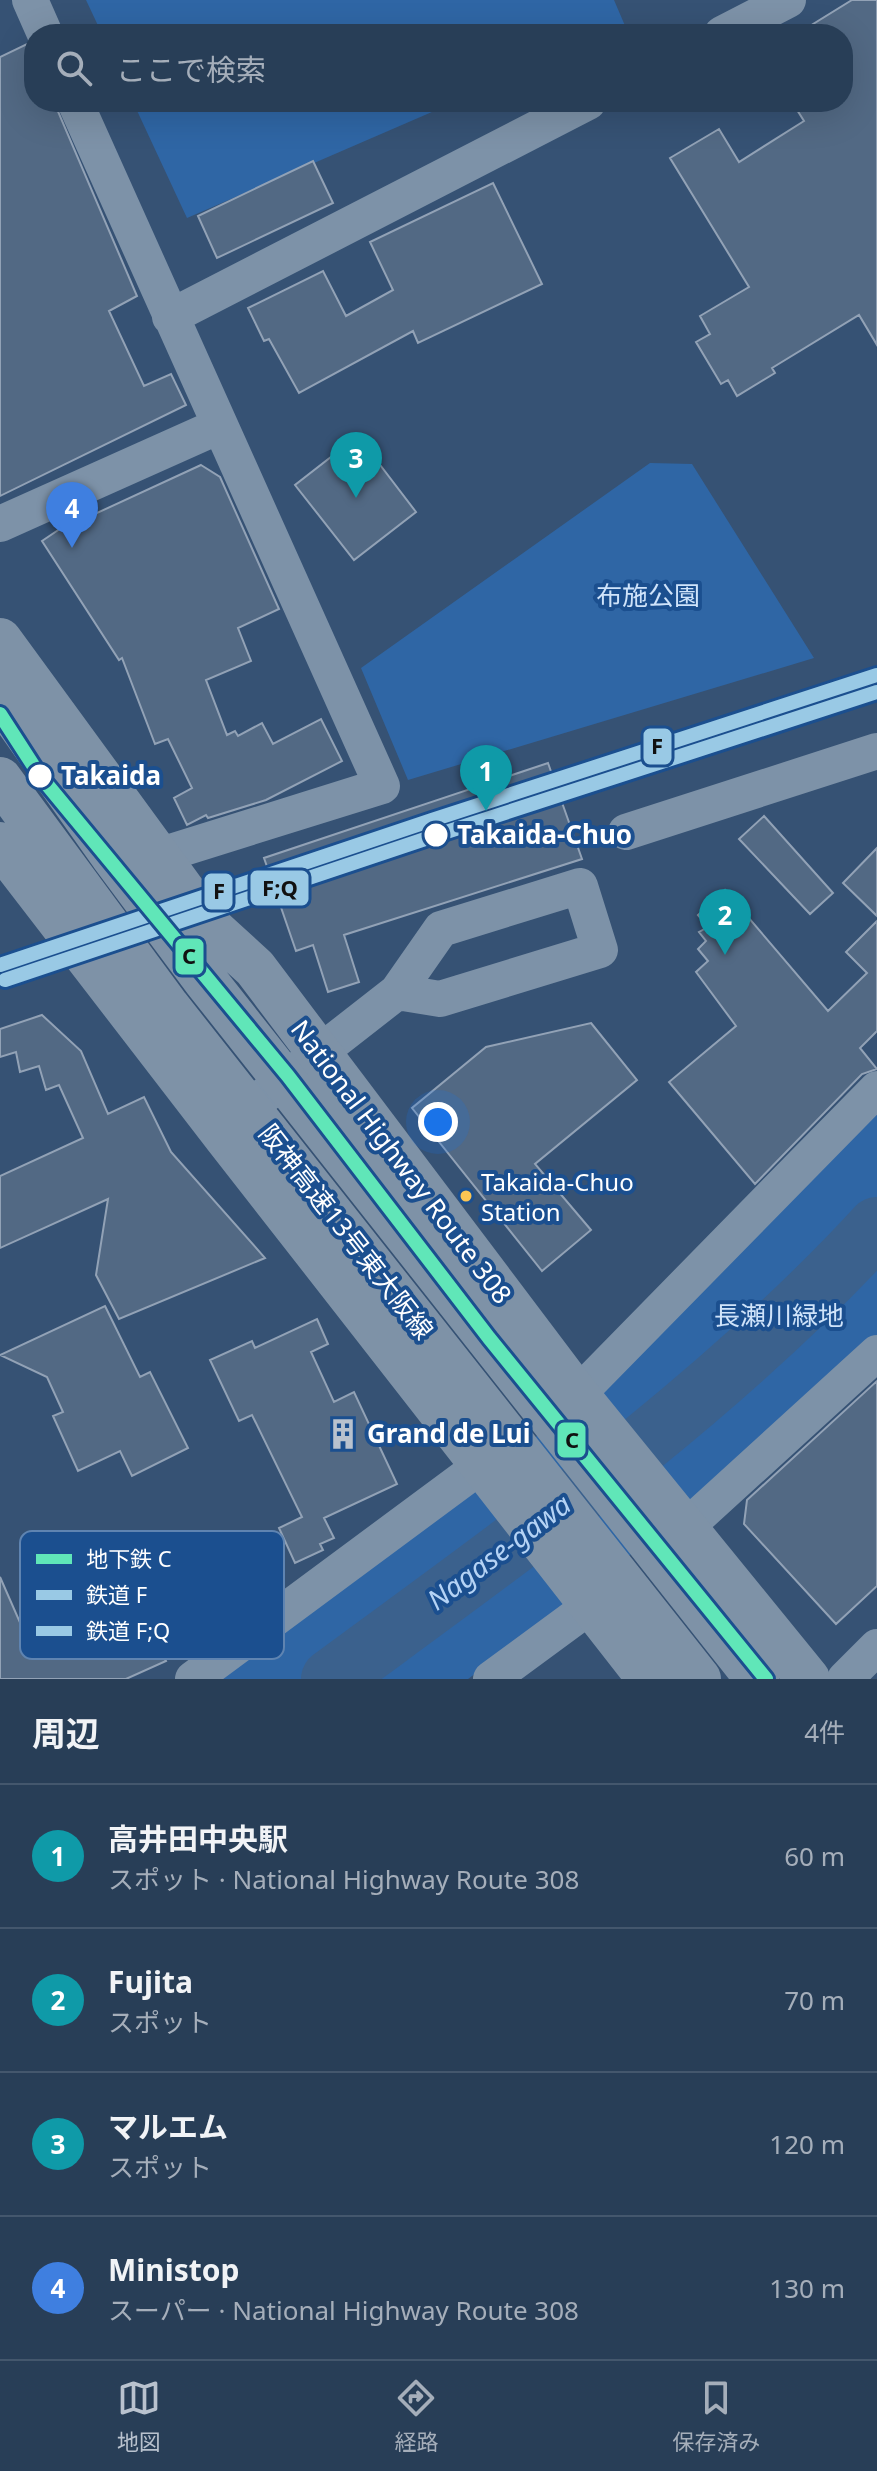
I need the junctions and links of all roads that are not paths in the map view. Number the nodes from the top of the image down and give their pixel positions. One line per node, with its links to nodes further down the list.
1 (30, 0): 3 (street)
2 (788, 0): 4 (street)
3 (41, 24)
4 (741, 24)
5 (79, 112): 7 (street)
6 (569, 112): 7 (street)
7 (170, 317): 8 (street)
8 (219, 426): 9 (street); 16 (street)
9 (0, 524)
10 (0, 640): 16 (highway, National Highway Route 308)
11 (0, 697): 33 (highway, 阪神高速13号東大阪線)
12 (877, 751): 14 (street)
13 (0, 779): 32 (highway, 阪神高速13号東大阪線)
14 (626, 832)
15 (0, 844): 20 (highway)
16 (158, 856): 18 (highway, National Highway Route 308)
17 (397, 992): 17 (street); 18 (street)
18 (319, 1054): 20 (street); 22 (highway, National Highway Route 308)
19 (877, 1089): 22 (street)
20 (225, 1136): 23 (highway)
21 (877, 1353): 24 (street)
22 (577, 1395): 24 (highway, National Highway Route 308)
23 (482, 1465): 25 (highway); 26 (street)
24 (685, 1528): 34 (highway, National Highway Route 308)
25 (593, 1604): 30 (street); 31 (highway)
26 (284, 1612)
27 (877, 1647): 35 (street)
28 (220, 1659): 29 (street)
29 (193, 1679)
30 (491, 1679)
31 (649, 1679)
32 (699, 1679)
33 (757, 1679)
34 (808, 1679)
35 (845, 1679)

